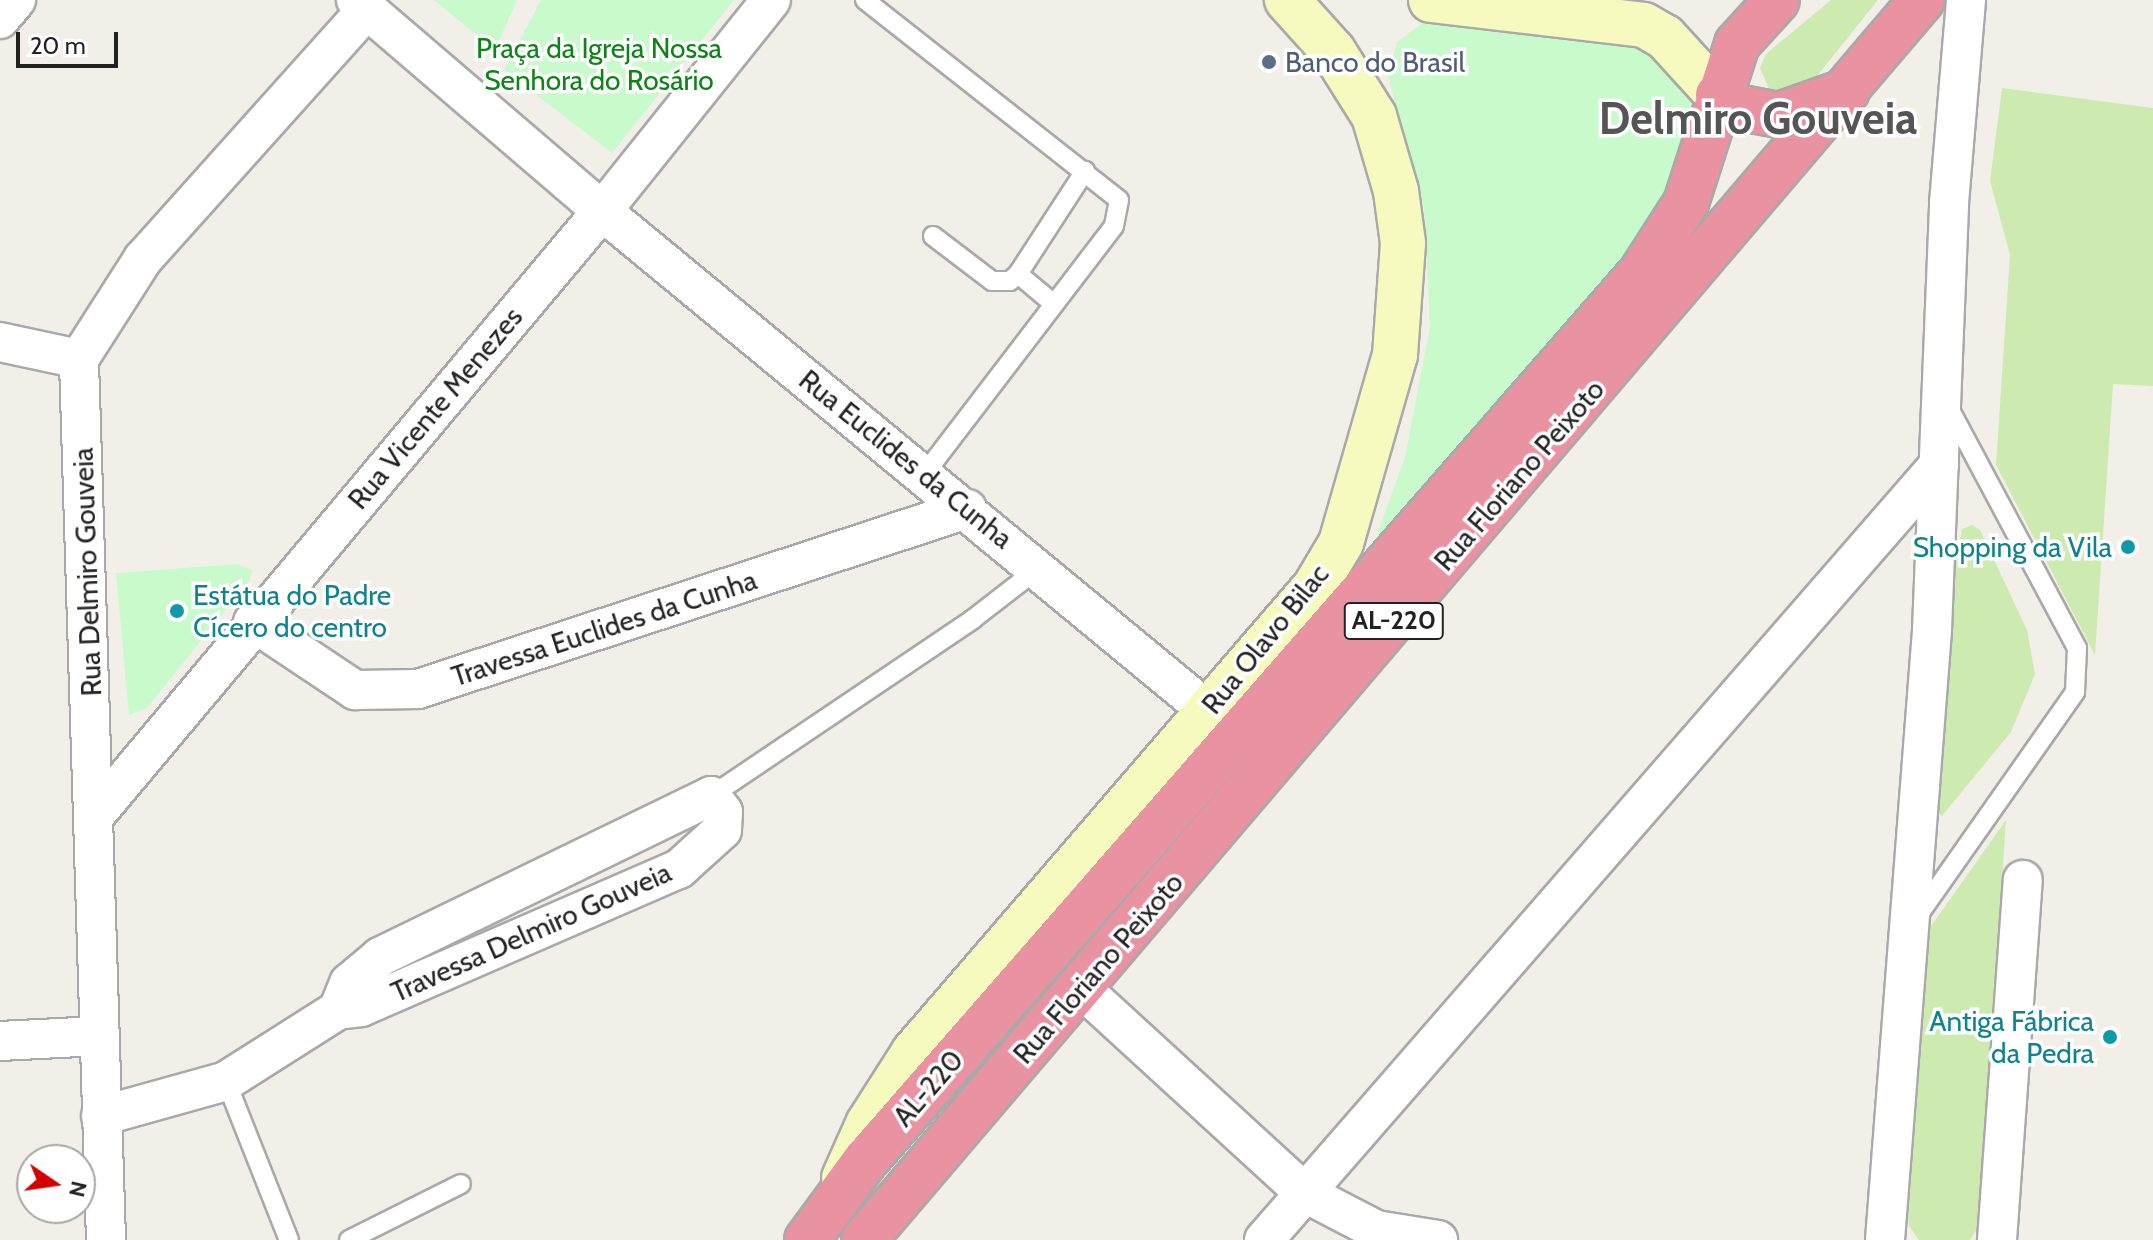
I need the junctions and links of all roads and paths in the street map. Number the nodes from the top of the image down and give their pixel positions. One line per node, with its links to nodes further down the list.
1 (16, 0): 10 (street)
2 (771, 0): 14 (street, Rua Vicente Menezes)
3 (865, 0): 13 (lane)
4 (1287, 0): 26 (street, Rua Olavo Bilac)
5 (1431, 0): 12 (street)
6 (1777, 0): 12 (highway, AL-220 / AL-220)
7 (1922, 0): 11 (highway, Rua Floriano Peixoto / AL-220)
8 (1966, 0): 20 (street)
9 (362, 5): 14 (street, Rua Euclides da Cunha); 19 (street)
10 (0, 19)
11 (1848, 91): 12 (highway); 31 (highway, Rua Floriano Peixoto / AL-220)
12 (1718, 95): 37 (highway, AL-220 / AL-220)
13 (1085, 171): 16 (lane); 17 (lane)
14 (602, 211): 22 (street, Rua Euclides da Cunha); 25 (street, Rua Vicente Menezes)
15 (933, 236): 16 (lane)
16 (1018, 274): 17 (lane)
17 (1054, 304): 22 (lane)
18 (0, 342): 19 (street)
19 (79, 359): 28 (street, Rua Delmiro Gouveia)
20 (1941, 395): 21 (street); 30 (lane)
21 (1939, 465): 30 (street); 39 (street)
22 (925, 473): 23 (street, Rua Euclides da Cunha)
23 (967, 509): 24 (street, Rua Euclides da Cunha); 25 (street, Travessa Euclides da Cunha)
24 (1039, 568): 26 (street, Rua Euclides da Cunha); 27 (lane, Travessa Delmiro Gouveia)
25 (253, 622): 28 (street, Rua Vicente Menezes)
26 (1207, 710): 40 (street, Rua Olavo Bilac)
27 (711, 796): 32 (street, Travessa Delmiro Gouveia); 32 (street, Travessa Delmiro Gouveia)
28 (96, 814): 33 (street, Rua Delmiro Gouveia)
29 (2023, 880): 49 (street)
30 (1911, 925): 48 (street)
31 (1081, 988): 39 (street); 45 (highway, Rua Floriano Peixoto / AL-220)
32 (338, 1010): 35 (street, Travessa Delmiro Gouveia)
33 (100, 1036): 34 (street); 36 (street, Rua Delmiro Gouveia)
34 (0, 1041)
35 (226, 1081): 36 (street, Travessa Delmiro Gouveia); 42 (lane)
36 (101, 1116): 41 (street, Rua Delmiro Gouveia)
37 (865, 1161): 40 (highway, Rua Olavo Bilac / AL-220)
38 (461, 1184): 43 (lane)
39 (1305, 1193): 46 (street); 47 (street)
40 (836, 1197): 44 (highway, Rua Olavo Bilac / AL-220)
41 (106, 1240)
42 (289, 1240)
43 (349, 1240)
44 (807, 1240)
45 (864, 1240)
46 (1264, 1240)
47 (1438, 1240)
48 (1885, 1240)
49 (1997, 1240)

